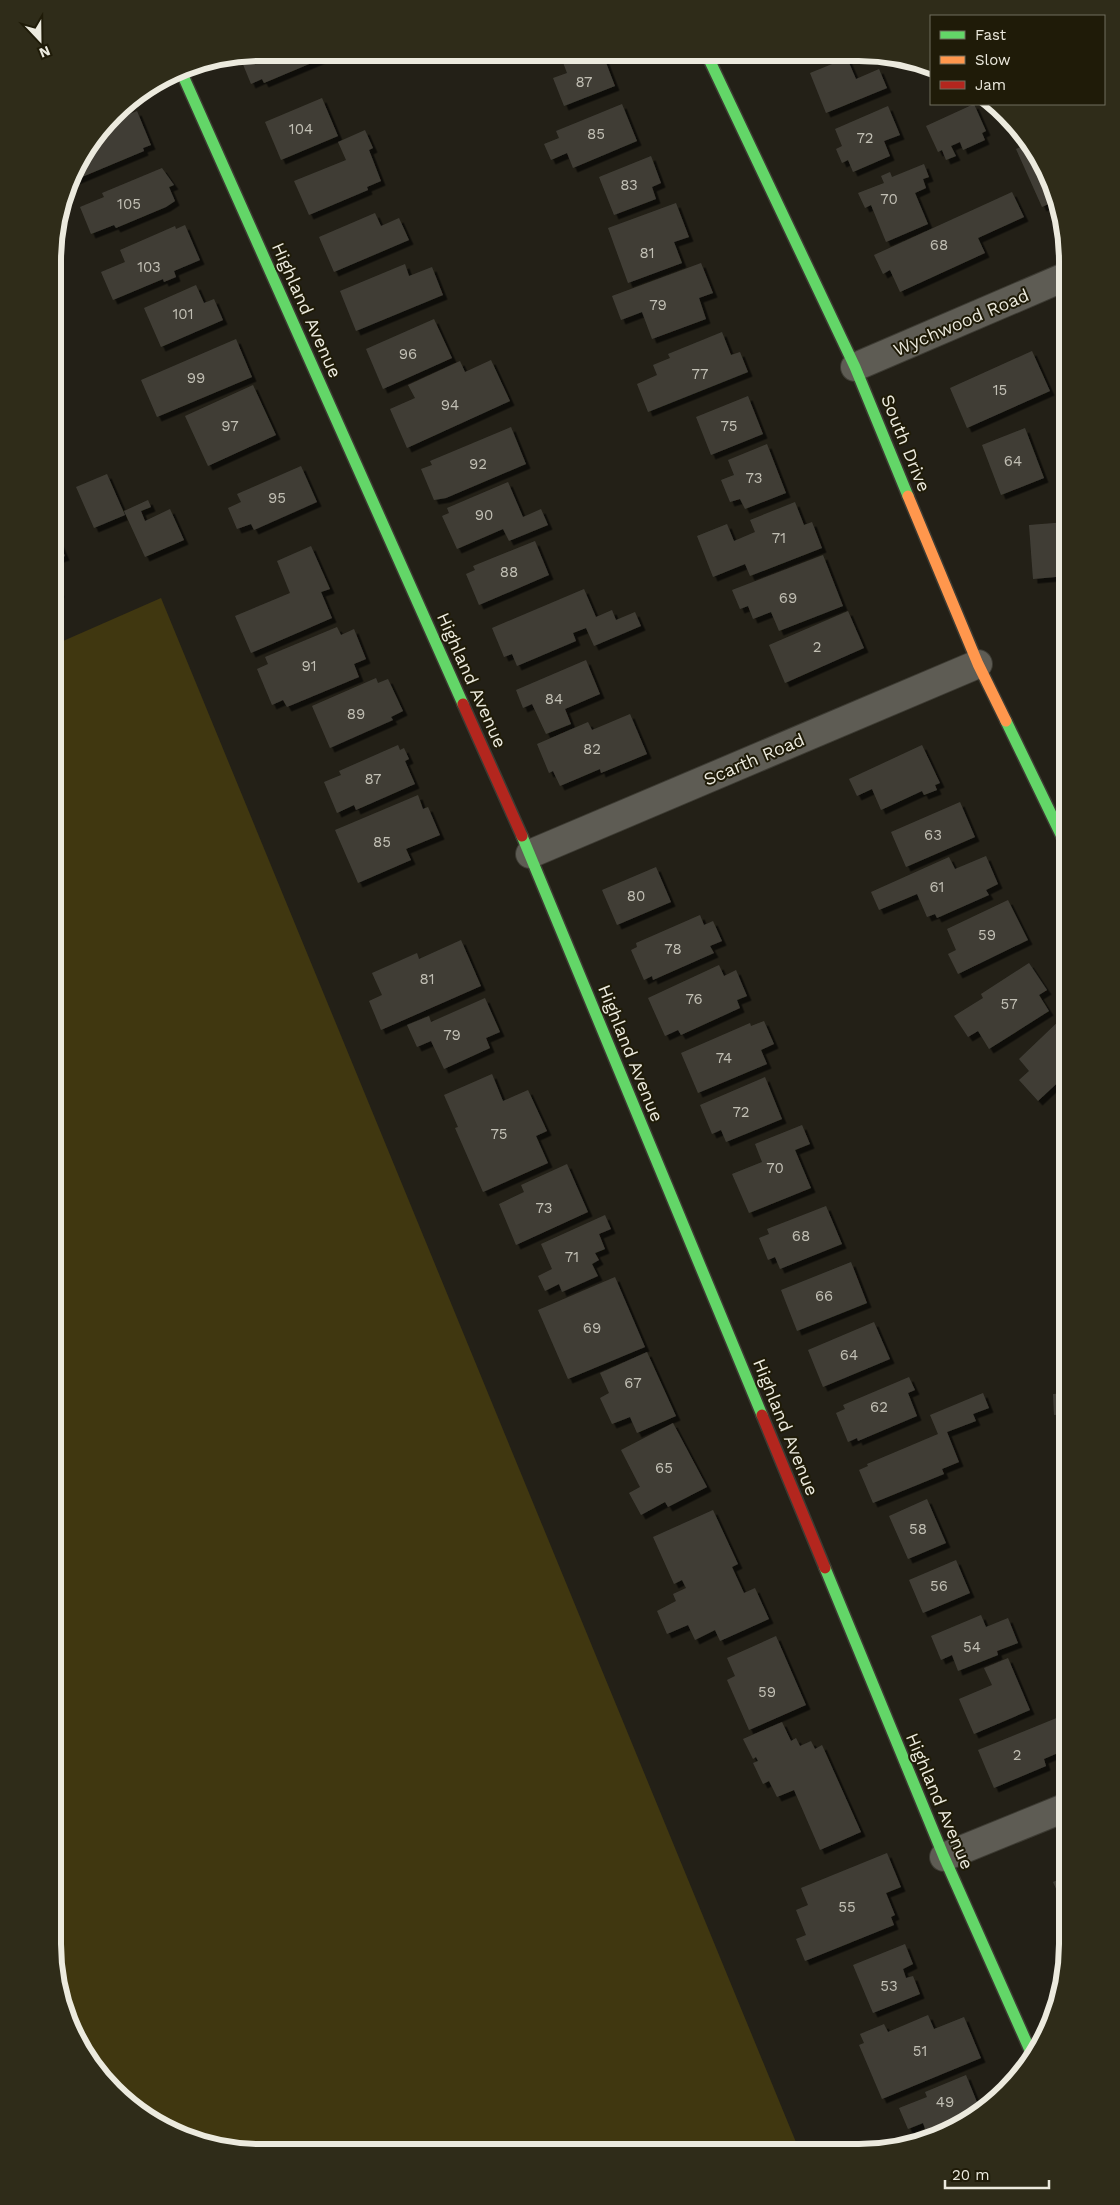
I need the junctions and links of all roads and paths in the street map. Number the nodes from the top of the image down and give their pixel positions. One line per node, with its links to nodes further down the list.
1 (710, 61): 4 (street, South Drive)
2 (183, 76): 7 (street, Highland Avenue)
3 (1059, 280): 4 (street, Wychwood Road)
4 (855, 367): 5 (street, South Drive)
5 (978, 664): 6 (street, South Drive); 7 (street, Scarth Road)
6 (1059, 831)
7 (530, 854): 9 (street, Highland Avenue)
8 (1059, 1811): 9 (street)
9 (944, 1857): 10 (street, Highland Avenue)
10 (1029, 2048)

